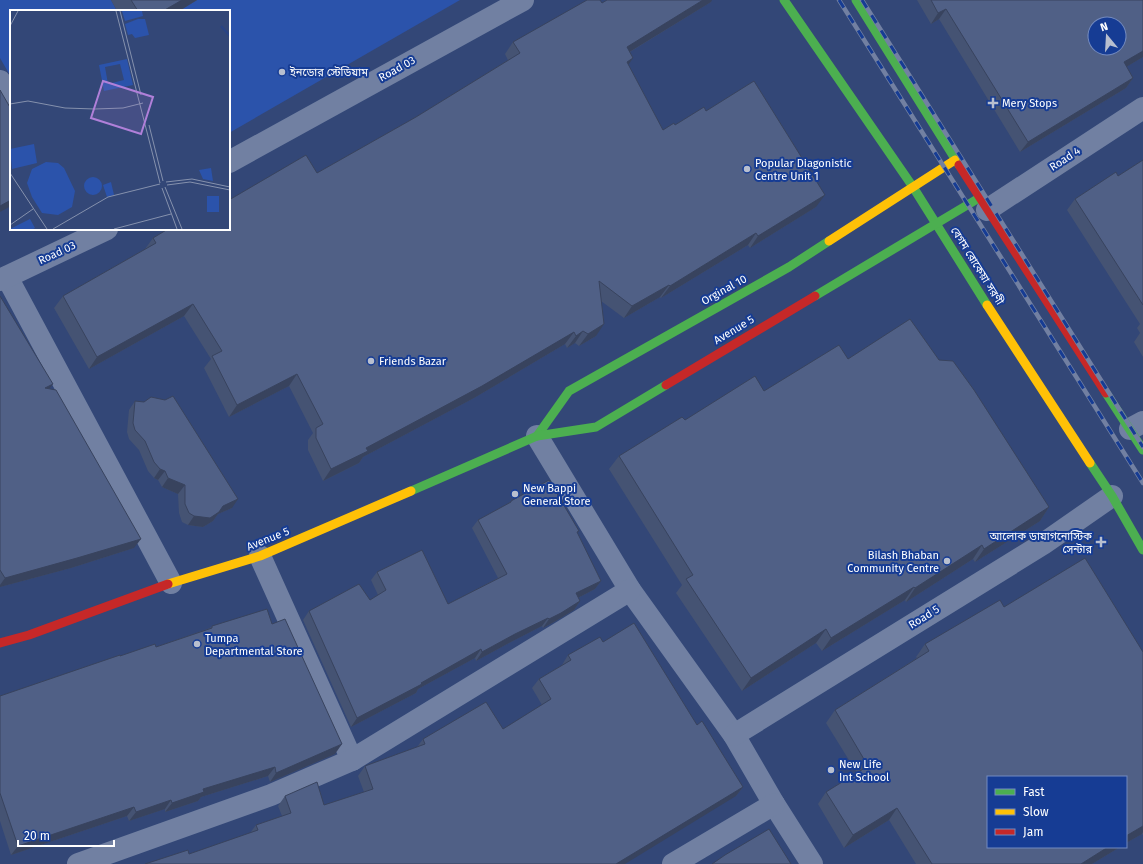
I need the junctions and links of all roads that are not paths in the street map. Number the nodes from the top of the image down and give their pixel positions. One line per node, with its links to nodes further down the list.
1 (523, 0): 8 (street, Road 03)
2 (784, 0): 9 (street, বেগম রোকেয়া সরণী)
3 (856, 0): 7 (street)
4 (0, 80): 5 (street)
5 (10, 93)
6 (1143, 108): 10 (street, Road 4)
7 (955, 160): 9 (street, Orginal 10); 10 (street)
8 (230, 161)
9 (913, 187): 11 (street, বেগম রোকেয়া সরণী); 15 (street, Orginal 10)
10 (983, 204): 11 (street, Avenue 5); 14 (street)
11 (937, 224): 15 (street, Avenue 5); 17 (street, বেগম রোকেয়া সরণী)
12 (105, 230): 13 (street, Road 03)
13 (3, 278): 20 (street)
14 (1137, 426): 16 (street)
15 (537, 436): 19 (street, Avenue 5); 21 (street)
16 (1143, 450)
17 (1112, 496): 18 (street, বেগম রোকেয়া সরণী); 23 (street, Road 5)
18 (1143, 550)
19 (260, 556): 20 (street, Avenue 5); 24 (street)
20 (172, 583): 22 (street, Avenue 5)
21 (630, 590): 23 (street); 24 (street)
22 (0, 643)
23 (734, 735): 25 (street)
24 (352, 760): 26 (street)
25 (774, 804): 27 (street); 28 (street)
26 (78, 864)
27 (673, 864)
28 (812, 864)

